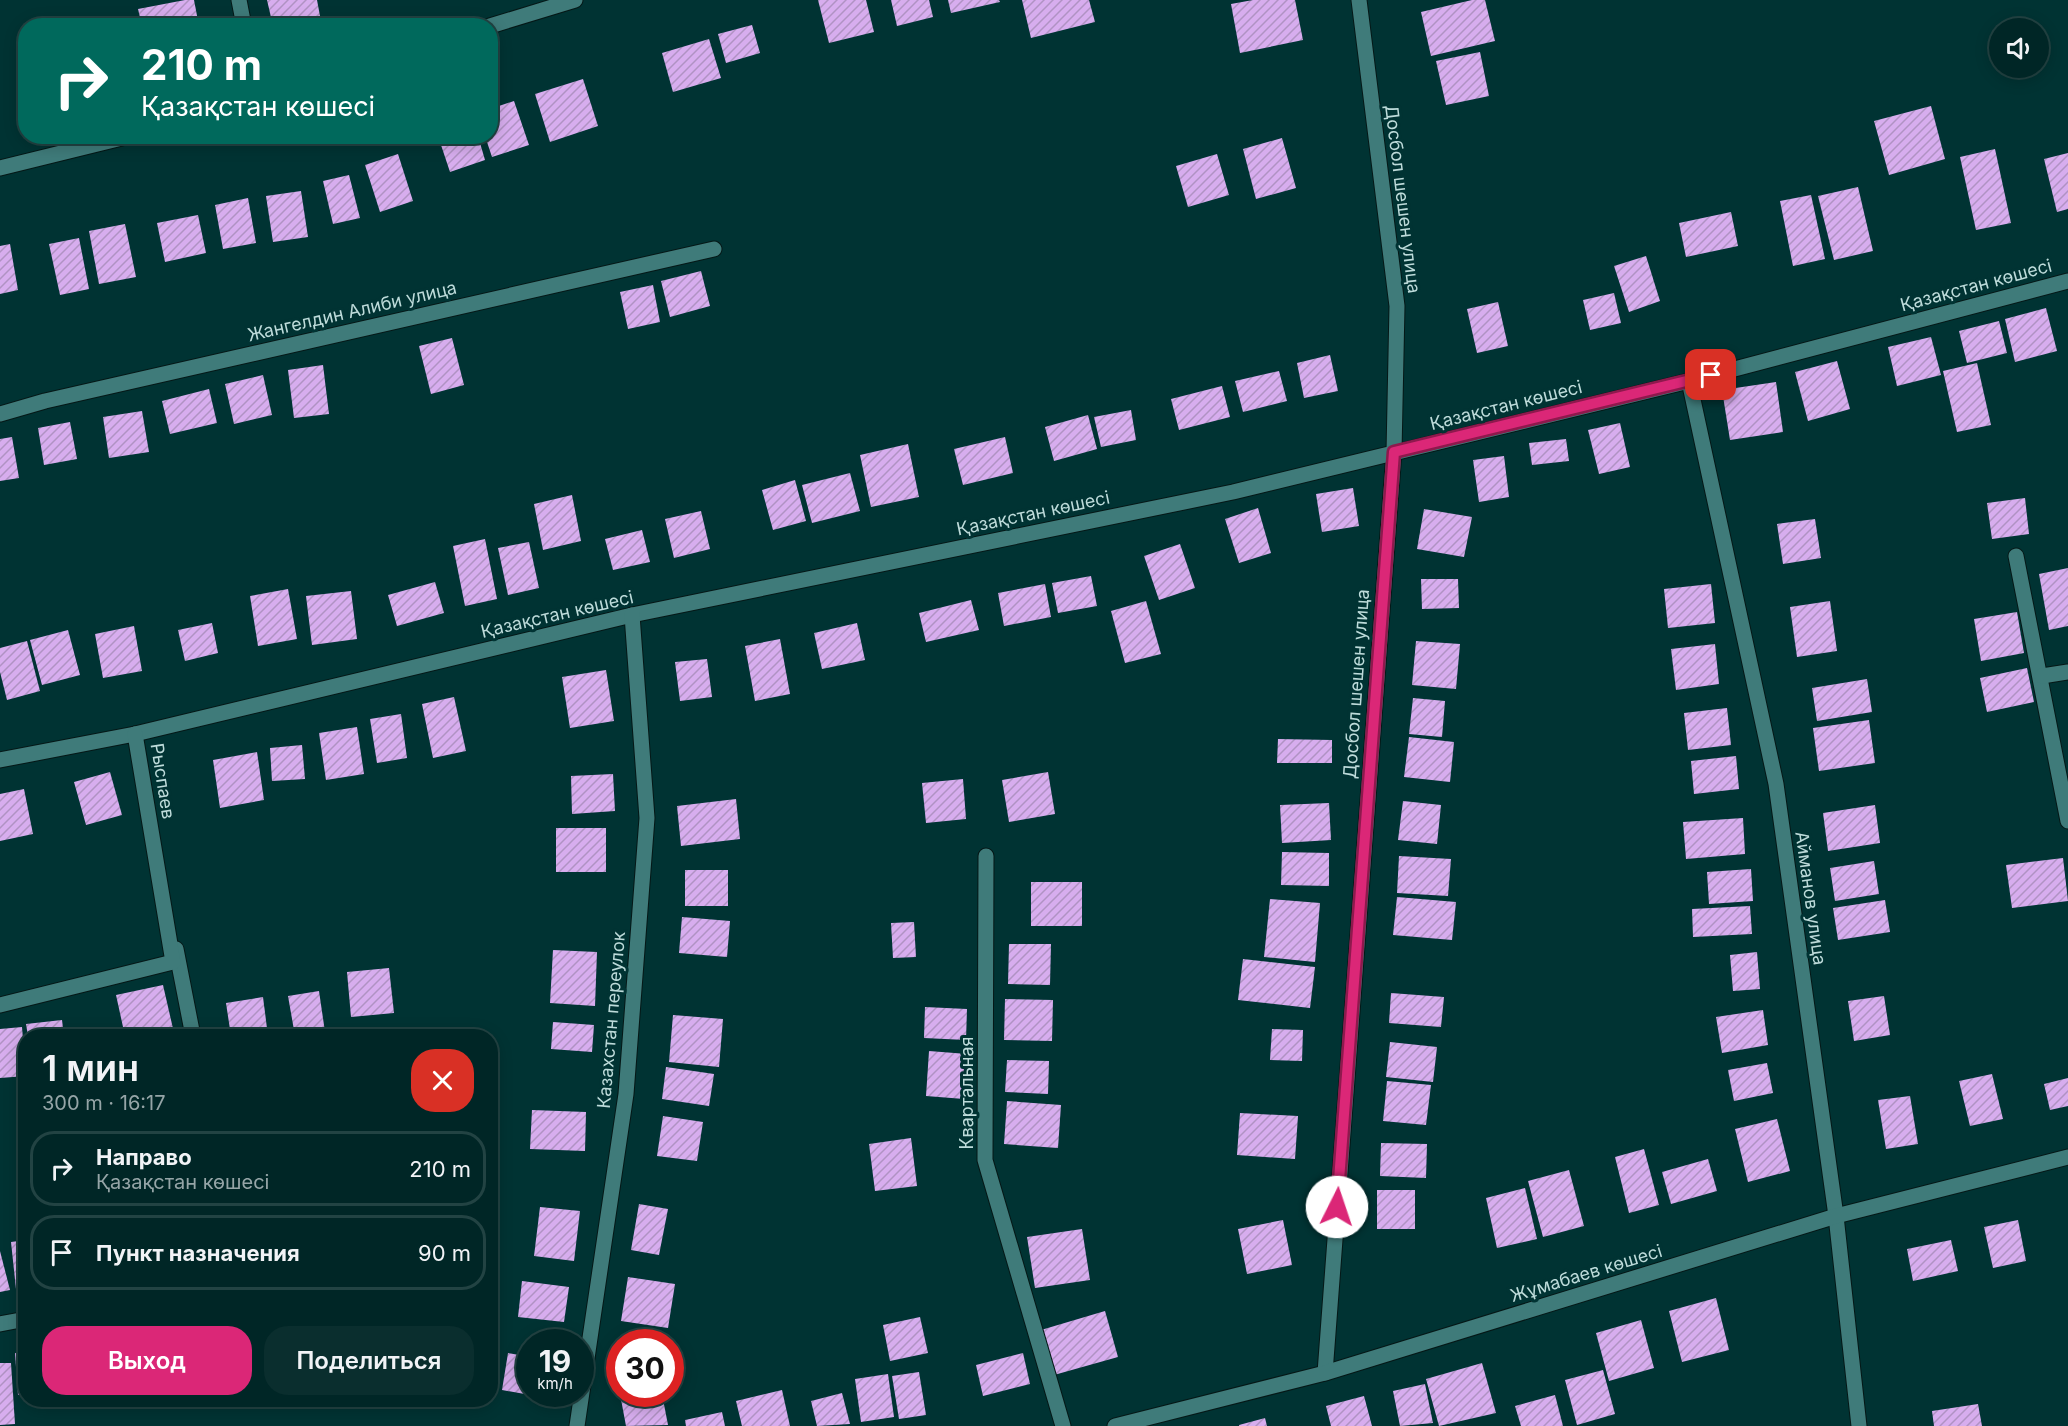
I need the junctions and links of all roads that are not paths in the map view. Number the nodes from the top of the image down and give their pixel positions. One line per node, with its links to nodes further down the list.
1 (239, 0): 4 (street)
2 (575, 0): 5 (street)
3 (1359, 0): 12 (street, Досбол шешен улица)
4 (242, 18)
5 (498, 24)
6 (98, 144): 7 (street)
7 (0, 168)
8 (714, 249): 11 (street, Жангелдин Алиби улица)
9 (2068, 281): 10 (street, Қазақстан көшесі)
10 (1689, 381): 12 (street, Қазақстан көшесі); 24 (street, Айманов улица)
11 (0, 414)
12 (1394, 452): 14 (street, Қазақстан көшесі); 27 (street, Досбол шешен улица)
13 (2016, 556): 16 (street)
14 (632, 615): 17 (street, Қазақстан көшесі); 28 (street, Казахстан переулок)
15 (2068, 672): 16 (street)
16 (2042, 676): 19 (street)
17 (135, 734): 18 (street, Қазақстан көшесі); 21 (street, Рыспаев); 22 (street, Рыспаев)
18 (0, 760)
19 (2068, 820)
20 (986, 856): 29 (street, Квартальная)
21 (0, 1005)
22 (192, 1029)
23 (2068, 1157): 24 (street, Жұмабаев көшесі)
24 (1836, 1216): 27 (street, Жұмабаев көшесі); 31 (street, Айманов улица)
25 (18, 1321): 26 (street)
26 (0, 1324)
27 (1325, 1373): 30 (street, Жұмабаев көшесі)
28 (577, 1426)
29 (1063, 1426)
30 (1115, 1426)
31 (1859, 1426)

